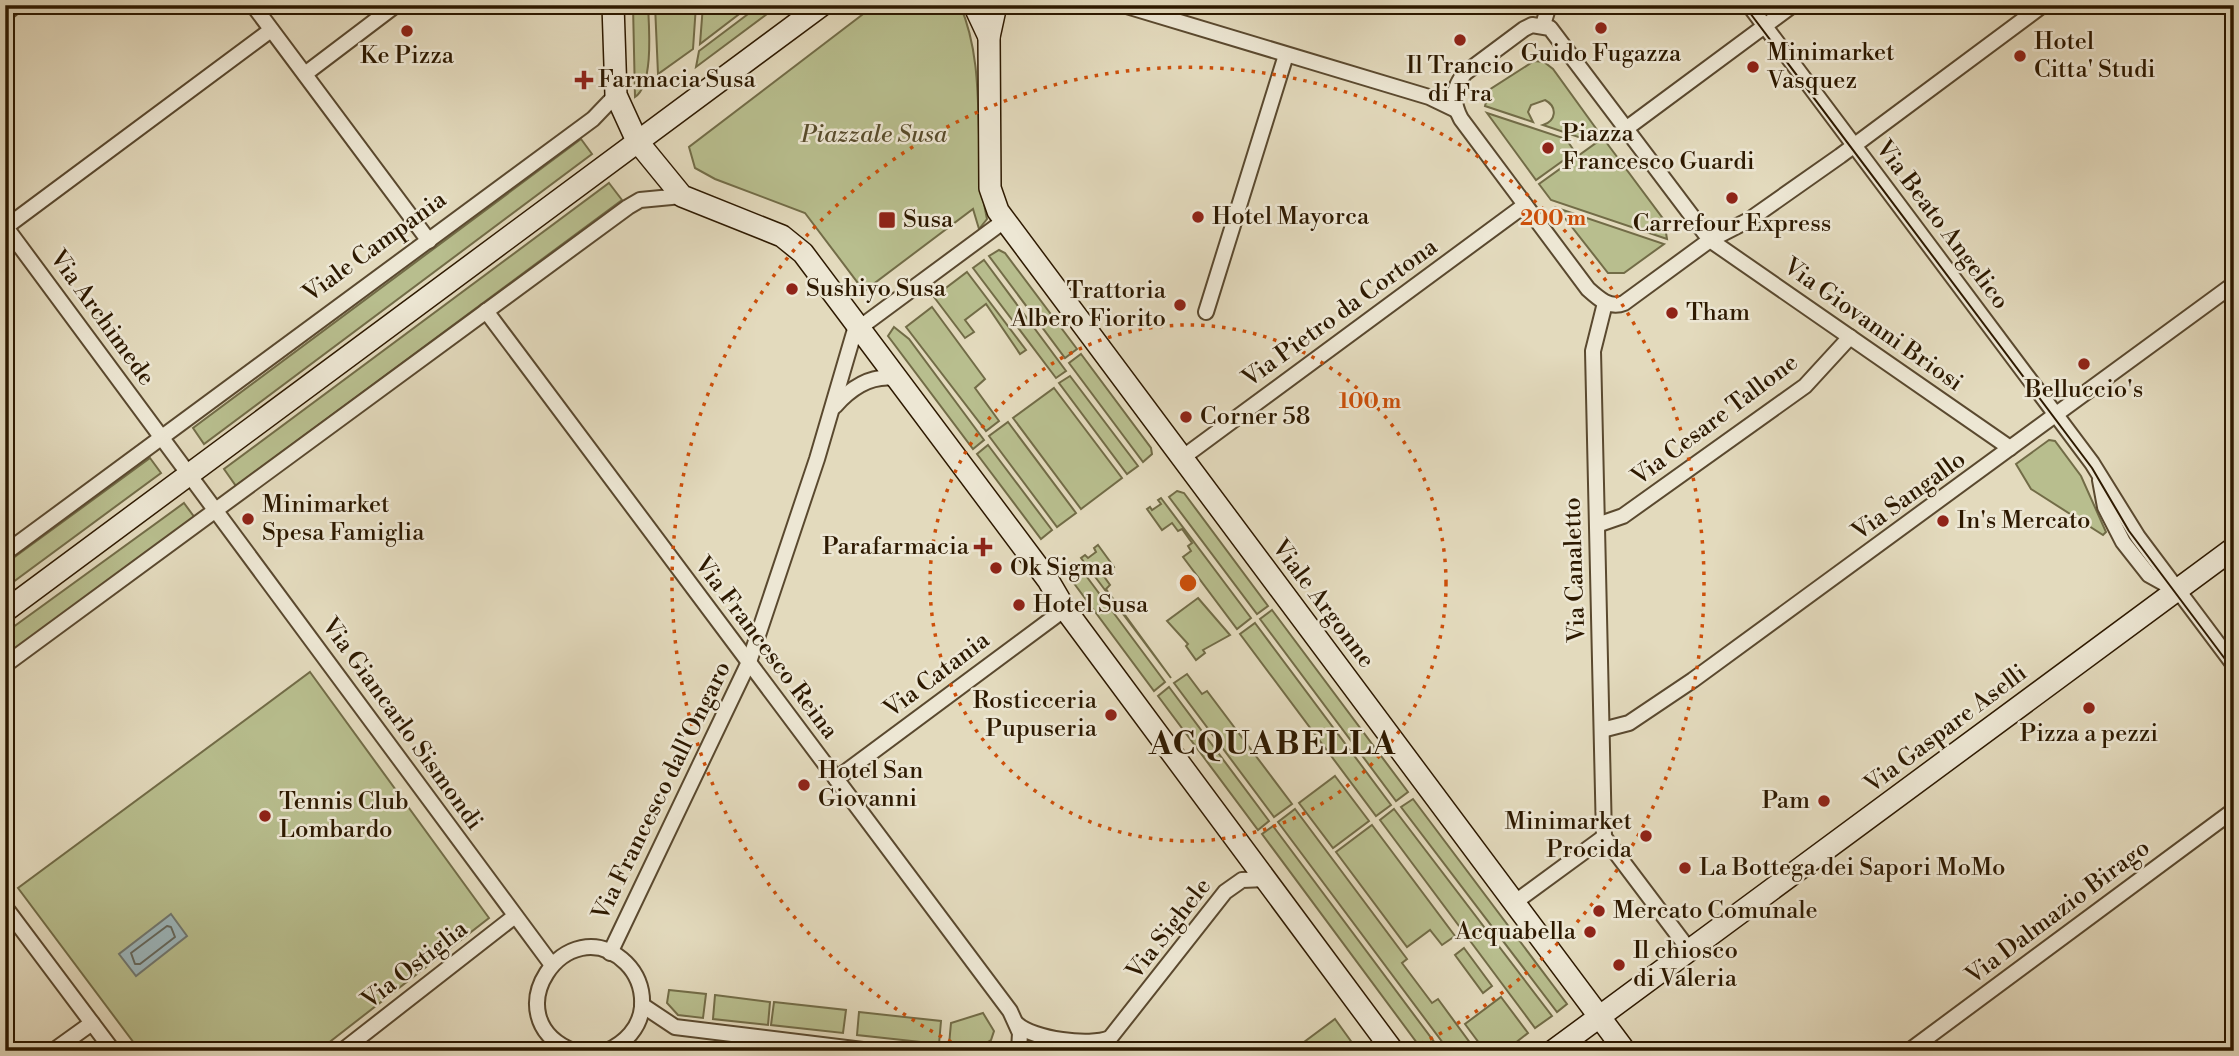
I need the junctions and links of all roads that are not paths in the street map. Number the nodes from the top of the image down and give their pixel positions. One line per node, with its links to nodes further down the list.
1 (16, 5): 13 (street)
2 (253, 5): 16 (street)
3 (396, 5): 19 (street)
4 (614, 5): 20 (street)
5 (822, 5): 23 (street)
6 (974, 5): 17 (street)
7 (996, 5): 17 (street)
8 (1123, 5): 18 (street)
9 (1549, 5): 14 (street)
10 (1749, 5): 15 (street, Via Beato Angelico)
11 (1794, 5): 15 (street)
12 (2043, 5): 24 (street)
13 (5, 13)
14 (1543, 25): 21 (street); 22 (street)
15 (1765, 26): 22 (street); 24 (street, Via Beato Angelico)
16 (271, 30): 19 (street); 28 (street)
17 (989, 37): 27 (street)
18 (1286, 55): 21 (street); 34 (street)
19 (305, 74): 30 (street)
20 (616, 95): 23 (street); 30 (street, Viale Campania)
21 (1456, 110): 26 (street)
22 (1627, 128): 29 (street)
23 (637, 141): 25 (street); 43 (street)
24 (1854, 146): 29 (street); 39 (street, Via Beato Angelico)
25 (682, 197): 33 (street); 35 (street)
26 (1525, 205): 32 (street); 42 (street, Via Pietro da Cortona)
27 (1004, 221): 35 (street); 42 (street, Viale Argonne)
28 (6, 226): 40 (street, Via Archimede)
29 (1710, 240): 32 (street); 36 (street, Via Giovanni Briosi)
30 (429, 241): 40 (street, Viale Campania)
31 (2234, 285): 39 (street, Via Sangallo)
32 (1605, 303): 45 (street, Via Canaletto)
33 (486, 311): 44 (street); 51 (street, Via Francesco Reina)
34 (1206, 312)
35 (856, 326): 37 (street); 38 (street, Via Francesco dall'Ongaro)
36 (1850, 337): 41 (street, Via Giovanni Briosi); 45 (street, Via Cesare Tallone)
37 (894, 378): 38 (street); 49 (street)
38 (832, 409): 51 (street, Via Francesco dall'Ongaro)
39 (2056, 415): 41 (street, Via Sangallo); 48 (street, Via Beato Angelico)
40 (161, 437): 43 (street); 47 (street, Viale Campania)
41 (2010, 448): 54 (street, Via Sangallo)
42 (1182, 458): 59 (street, Viale Argonne)
43 (190, 476): 44 (street); 50 (street)
44 (215, 510): 53 (street); 61 (street, Via Giancarlo Sismondi)
45 (1597, 525): 54 (street, Via Canaletto)
46 (2234, 548): 48 (street, Via Gaspare Aselli)
47 (5, 553)
48 (2177, 590): 52 (street, Via Beato Angelico); 62 (street, Via Gaspare Aselli)
49 (1065, 609): 55 (street, Via Catania); 58 (street)
50 (5, 611)
51 (749, 662): 55 (street, Via Francesco Reina); 63 (street, Via Francesco dall'Ongaro)
52 (2234, 665)
53 (5, 666)
54 (1602, 730): 57 (street, Via Canaletto)
55 (836, 779): 68 (street, Via Francesco Reina)
56 (2234, 810): 82 (street, Via Dalmazio Birago)
57 (1604, 837): 59 (street); 62 (street)
58 (1266, 879): 69 (street, Via Sighele); 79 (street)
59 (1514, 903): 66 (street, Viale Argonne)
60 (5, 907): 67 (street)
61 (515, 916): 64 (street, Via Giancarlo Sismondi); 74 (street, Via Ostiglia)
62 (1690, 951): 66 (street, Via Gaspare Aselli)
63 (610, 953): 64 (street); 65 (street)
64 (552, 965): 70 (street)
65 (642, 1005): 71 (street); 76 (street)
66 (1600, 1018): 80 (street); 81 (street, Viale Argonne)
67 (92, 1023): 72 (street); 73 (street)
68 (1017, 1024): 69 (street); 77 (street)
69 (1119, 1031): 78 (street)
70 (555, 1046): 75 (street)
71 (612, 1050)
72 (53, 1051)
73 (113, 1051)
74 (342, 1051)
75 (573, 1051)
76 (871, 1051)
77 (1019, 1051)
78 (1115, 1051)
79 (1393, 1051)
80 (1553, 1051)
81 (1625, 1051)
82 (1909, 1051)

